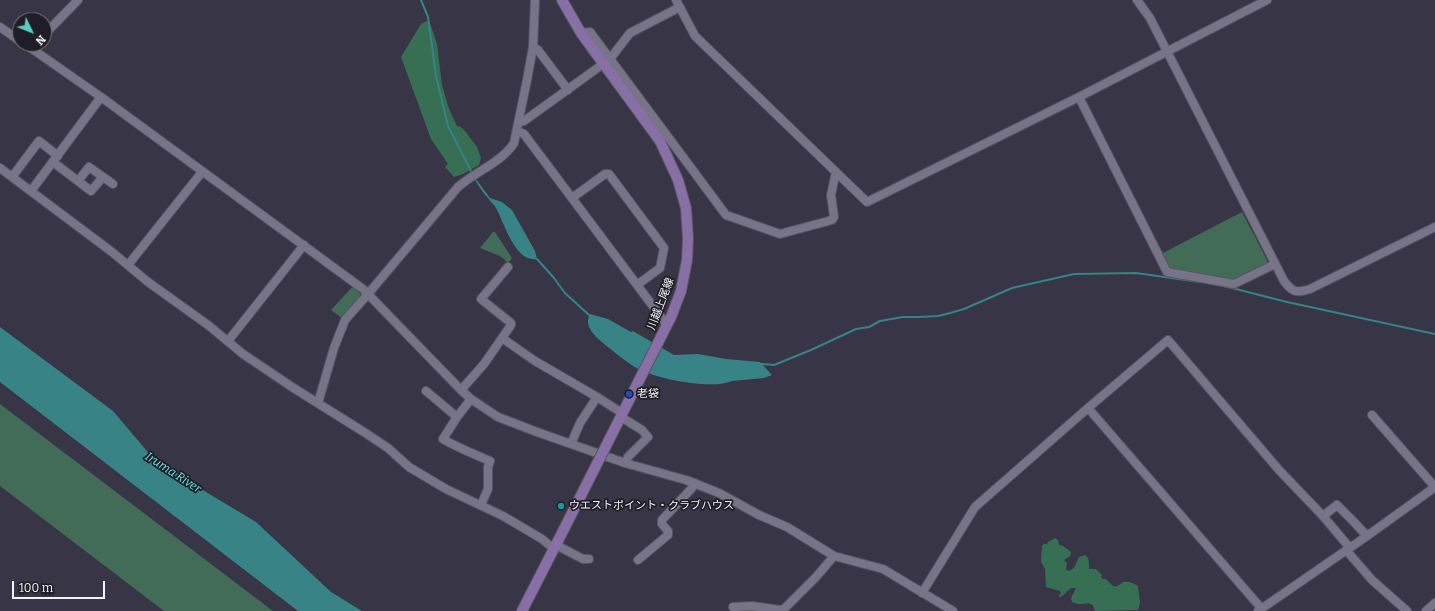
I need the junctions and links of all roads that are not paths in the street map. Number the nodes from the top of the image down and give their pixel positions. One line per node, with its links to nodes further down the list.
1 (78, 0): 8 (street)
2 (535, 0): 10 (street)
3 (562, 0): 13 (main road, 川越上尾線)
4 (1137, 0): 11 (street)
5 (1267, 0): 11 (street)
6 (678, 3): 13 (street); 22 (street)
7 (0, 27): 9 (street)
8 (52, 27)
9 (12, 35)
10 (532, 47): 14 (street); 17 (street)
11 (1168, 51): 16 (street); 31 (street)
12 (40, 52): 15 (street)
13 (606, 62): 14 (street); 22 (street); 36 (main road, 川越上尾線)
14 (568, 90): 17 (street)
15 (101, 97): 19 (street); 21 (street)
16 (1079, 97): 22 (street); 31 (street)
17 (519, 122): 18 (street)
18 (517, 131): 28 (street); 35 (street)
19 (55, 159): 23 (street); 25 (street); 27 (street)
20 (0, 168): 23 (street)
21 (202, 172): 30 (street); 32 (street)
22 (836, 172)
23 (12, 177): 27 (street)
24 (103, 177): 25 (street); 25 (street); 26 (street)
25 (78, 181)
26 (113, 184)
27 (31, 191): 32 (street)
28 (572, 198): 34 (street); 34 (street)
29 (1435, 227): 31 (street)
30 (304, 245): 35 (street); 38 (street)
31 (1275, 264)
32 (128, 266): 38 (street)
33 (508, 266): 37 (street)
34 (637, 285): 36 (street)
35 (368, 294): 39 (street); 43 (street)
36 (667, 325): 45 (main road, 川越上尾線)
37 (502, 338): 39 (street); 41 (street)
38 (228, 341): 43 (street)
39 (461, 390): 42 (street)
40 (426, 391): 47 (street)
41 (597, 397): 45 (street); 48 (street)
42 (471, 399): 47 (street); 48 (street)
43 (318, 403): 52 (street)
44 (1088, 408): 53 (street); 60 (street); 63 (street)
45 (622, 415): 49 (street); 55 (main road, 川越上尾線, bridge)
46 (1372, 415): 51 (street)
47 (457, 417): 52 (street)
48 (571, 444): 49 (street)
49 (625, 463): 50 (street)
50 (695, 483): 57 (street); 59 (street)
51 (1435, 487): 54 (street)
52 (481, 505): 55 (street)
53 (1323, 516): 54 (street); 56 (street)
54 (1366, 536): 56 (street)
55 (554, 549): 58 (street); 64 (main road, 川越上尾線)
56 (1348, 549): 63 (street); 66 (street)
57 (834, 556): 60 (street); 62 (street)
58 (589, 559)
59 (638, 560)
60 (922, 593): 65 (street)
61 (1435, 604): 67 (street)
62 (733, 607)
63 (1259, 610)
64 (522, 611)
65 (953, 611)
66 (1407, 611)
67 (1426, 611)

